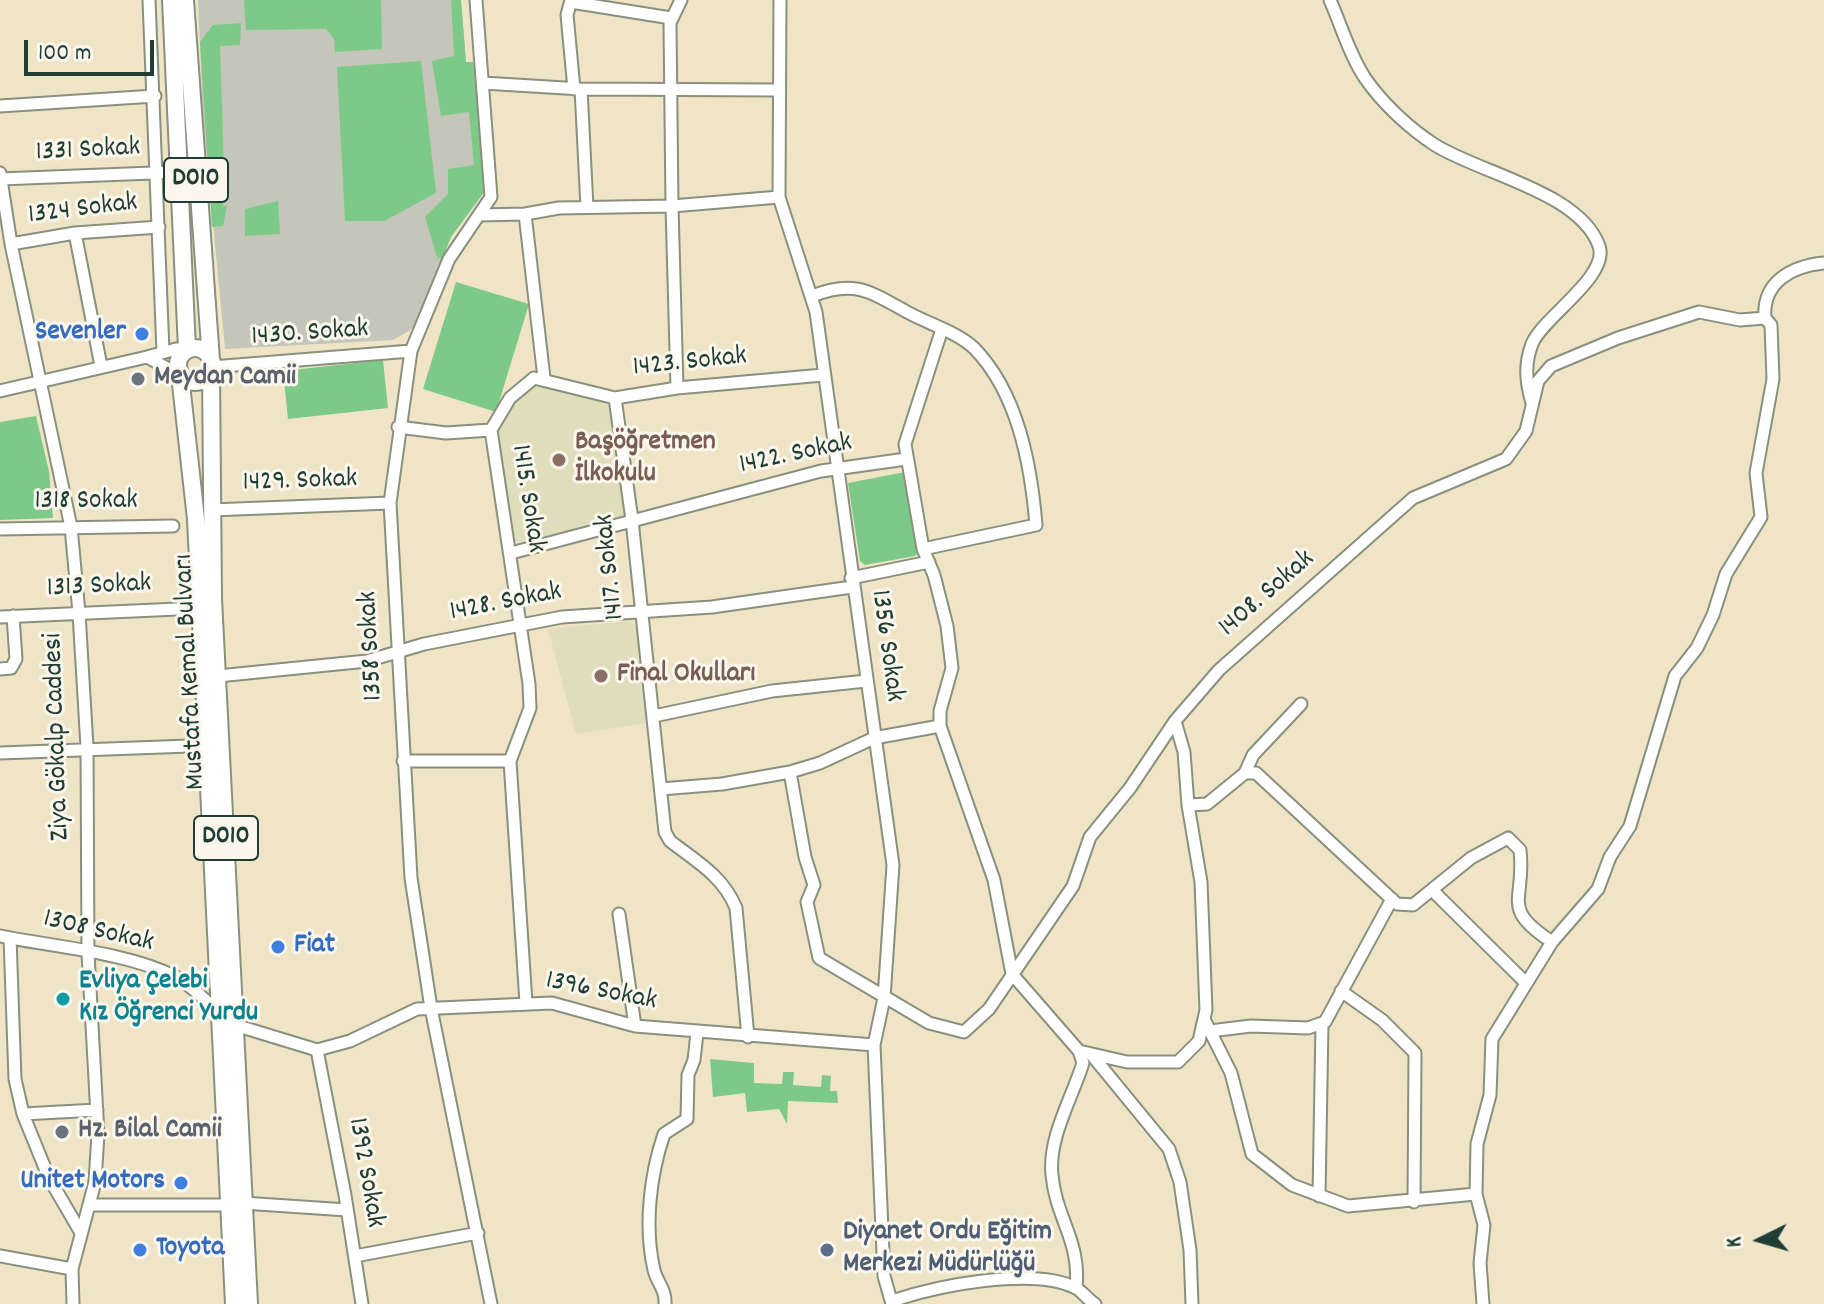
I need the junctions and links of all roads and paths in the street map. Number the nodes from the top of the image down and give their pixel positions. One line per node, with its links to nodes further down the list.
1 (149, 0): 14 (street)
2 (171, 0): 17 (highway, D010)
3 (185, 0): 37 (highway, D010)
4 (476, 0): 10 (street, 1358 Sokak)
5 (681, 0): 9 (street)
6 (780, 0): 13 (street, 1356 Sokak)
7 (1330, 0): 45 (street)
8 (571, 1): 9 (street); 11 (street)
9 (671, 18): 12 (street)
10 (483, 83): 11 (street); 24 (street, 1358 Sokak)
11 (578, 89): 12 (street); 22 (street)
12 (670, 90): 13 (street); 21 (street)
13 (777, 90): 20 (street, 1356 Sokak)
14 (155, 96): 15 (street); 16 (street)
15 (0, 106)
16 (158, 172): 17 (street, 1331 Sokak); 19 (street, 1331 Sokak); 25 (street)
17 (178, 172): 32 (highway, D010)
18 (0, 173): 19 (street, Ziya Gökalp Caddesi)
19 (0, 179): 27 (street, Ziya Gökalp Caddesi)
20 (779, 197): 21 (street); 29 (street, 1356 Sokak)
21 (672, 206): 22 (street); 42 (street)
22 (587, 207): 23 (street)
23 (525, 214): 24 (street); 40 (street)
24 (479, 215): 33 (street, 1358 Sokak)
25 (159, 227): 26 (street, 1324 Sokak); 34 (street)
26 (75, 233): 27 (street, 1324 Sokak); 36 (street)
27 (11, 244): 41 (street, Ziya Gökalp Caddesi)
28 (1824, 263): 30 (street)
29 (812, 296): 31 (street); 39 (street, 1356 Sokak)
30 (1765, 318): 45 (street, 1408. Sokak); 88 (street)
31 (942, 329): 48 (street); 56 (street)
32 (187, 349): 34 (street); 37 (highway); 38 (highway)
33 (411, 351): 37 (street, 1430. Sokak); 46 (street, 1358 Sokak)
34 (163, 352): 35 (street)
35 (147, 357): 36 (street); 38 (street)
36 (101, 366): 41 (street)
37 (211, 366): 38 (highway); 51 (highway, Mustafa Kemal Bulvarı / D010)
38 (180, 375): 60 (highway, Mustafa Kemal Bulvarı / D010)
39 (823, 375): 42 (street, 1423. Sokak); 49 (street, 1356 Sokak)
40 (544, 378): 44 (street, 1423. Sokak); 47 (street)
41 (39, 381): 43 (street); 54 (street, Ziya Gökalp Caddesi)
42 (677, 388): 44 (street, 1423. Sokak)
43 (0, 391)
44 (615, 398): 52 (street, 1417. Sokak)
45 (1532, 404): 72 (street, 1408. Sokak)
46 (398, 427): 47 (street); 50 (street, 1358 Sokak)
47 (491, 430): 57 (street, 1415. Sokak)
48 (906, 459): 49 (street, 1422. Sokak); 56 (street)
49 (835, 470): 52 (street, 1422. Sokak); 59 (street, 1356 Sokak)
50 (390, 503): 51 (street, 1429. Sokak); 66 (street, 1358 Sokak)
51 (211, 510): 68 (highway, Mustafa Kemal Bulvarı / D010)
52 (632, 520): 57 (street, 1422. Sokak); 61 (street, 1417. Sokak)
53 (173, 526): 54 (street, 1318 Sokak)
54 (71, 527): 55 (street, 1318 Sokak); 62 (street, Ziya Gökalp Caddesi)
55 (0, 529)
56 (923, 549): 58 (street)
57 (511, 553): 65 (street, 1415. Sokak)
58 (929, 562): 59 (street, 1428. Sokak); 73 (street)
59 (852, 582): 61 (street, 1428. Sokak); 69 (street, 1356 Sokak)
60 (200, 608): 62 (street, 1313 Sokak); 97 (highway, Mustafa Kemal Bulvarı / D010)
61 (641, 612): 65 (street, 1428. Sokak); 71 (street, 1417. Sokak)
62 (79, 613): 63 (street, 1313 Sokak); 76 (street, Ziya Gökalp Caddesi)
63 (13, 616): 64 (street, 1313 Sokak); 67 (street)
64 (0, 617)
65 (519, 624): 66 (street, 1428. Sokak); 79 (street, 1415. Sokak)
66 (397, 654): 68 (street, 1428. Sokak); 78 (street, 1358 Sokak)
67 (0, 669)
68 (218, 676): 99 (highway, Mustafa Kemal Bulvarı / D010)
69 (866, 681): 71 (street); 74 (street, 1356 Sokak)
70 (1301, 704): 81 (street)
71 (654, 716): 82 (street, 1417. Sokak)
72 (1175, 721): 83 (street); 90 (street, 1408. Sokak)
73 (940, 726): 74 (street); 90 (street)
74 (874, 738): 80 (street); 93 (street, 1356 Sokak)
75 (189, 746): 76 (street)
76 (87, 747): 77 (street); 89 (street, Ziya Gökalp Caddesi)
77 (0, 753)
78 (403, 761): 79 (street); 95 (street, 1358 Sokak)
79 (510, 761): 94 (street)
80 (790, 772): 82 (street); 93 (street, 1408. Sokak)
81 (1245, 773): 83 (street); 85 (street)
82 (661, 789): 103 (street, 1417. Sokak)
83 (1188, 805): 101 (street)
84 (1432, 890): 85 (street); 88 (street); 91 (street)
85 (1392, 899): 92 (street)
86 (619, 914): 100 (street)
87 (5, 937): 89 (street, 1308 Sokak); 96 (street)
88 (1552, 942): 91 (street)
89 (88, 953): 97 (street, 1308 Sokak); 107 (street, Ziya Gökalp Caddesi)
90 (1012, 974): 93 (street, 1408. Sokak); 106 (street)
91 (1526, 983): 109 (street)
92 (1341, 991): 98 (street); 111 (street)
93 (884, 998): 104 (street, 1356 Sokak)
94 (526, 1003): 95 (street, 1396 Sokak); 100 (street, 1396 Sokak)
95 (431, 1008): 105 (street, 1396 Sokak); 116 (street, 1358 Sokak)
96 (5, 1010): 108 (street)
97 (220, 1012): 112 (highway, Mustafa Kemal Bulvarı / D010)
98 (1322, 1024): 101 (street); 110 (street)
99 (235, 1025): 105 (street); 112 (highway, Mustafa Kemal Bulvarı / D010)
100 (635, 1026): 102 (street, 1396 Sokak)
101 (1208, 1026): 106 (street); 110 (street)
102 (697, 1033): 103 (street, 1396 Sokak); 127 (street)
103 (748, 1037): 104 (street, 1396 Sokak)
104 (874, 1045): 121 (street, 1356 Sokak)
105 (317, 1050): 114 (street, 1392 Sokak)
106 (1085, 1052): 120 (street); 129 (street)
107 (97, 1110): 108 (street); 113 (street, Ziya Gökalp Caddesi)
108 (23, 1114): 115 (street)
109 (1476, 1194): 111 (street); 130 (street)
110 (1319, 1196): 111 (street)
111 (1414, 1202)
112 (236, 1204): 113 (street); 114 (street); 123 (highway, Mustafa Kemal Bulvarı / D010); 124 (highway, Mustafa Kemal Bulvarı / D010)
113 (89, 1205): 115 (street, Ziya Gökalp Caddesi)
114 (347, 1210): 118 (street, 1392 Sokak)
115 (81, 1233): 119 (street, Ziya Gökalp Caddesi)
116 (478, 1233): 118 (street); 126 (street, 1358 Sokak)
117 (0, 1256): 119 (street)
118 (355, 1256): 125 (street, 1392 Sokak)
119 (72, 1269): 122 (street, Ziya Gökalp Caddesi)
120 (1076, 1288): 121 (street); 128 (street)
121 (892, 1302)
122 (73, 1304)
123 (234, 1304)
124 (249, 1304)
125 (362, 1304)
126 (491, 1304)
127 (665, 1304)
128 (1095, 1304)
129 (1192, 1304)
130 (1483, 1304)

